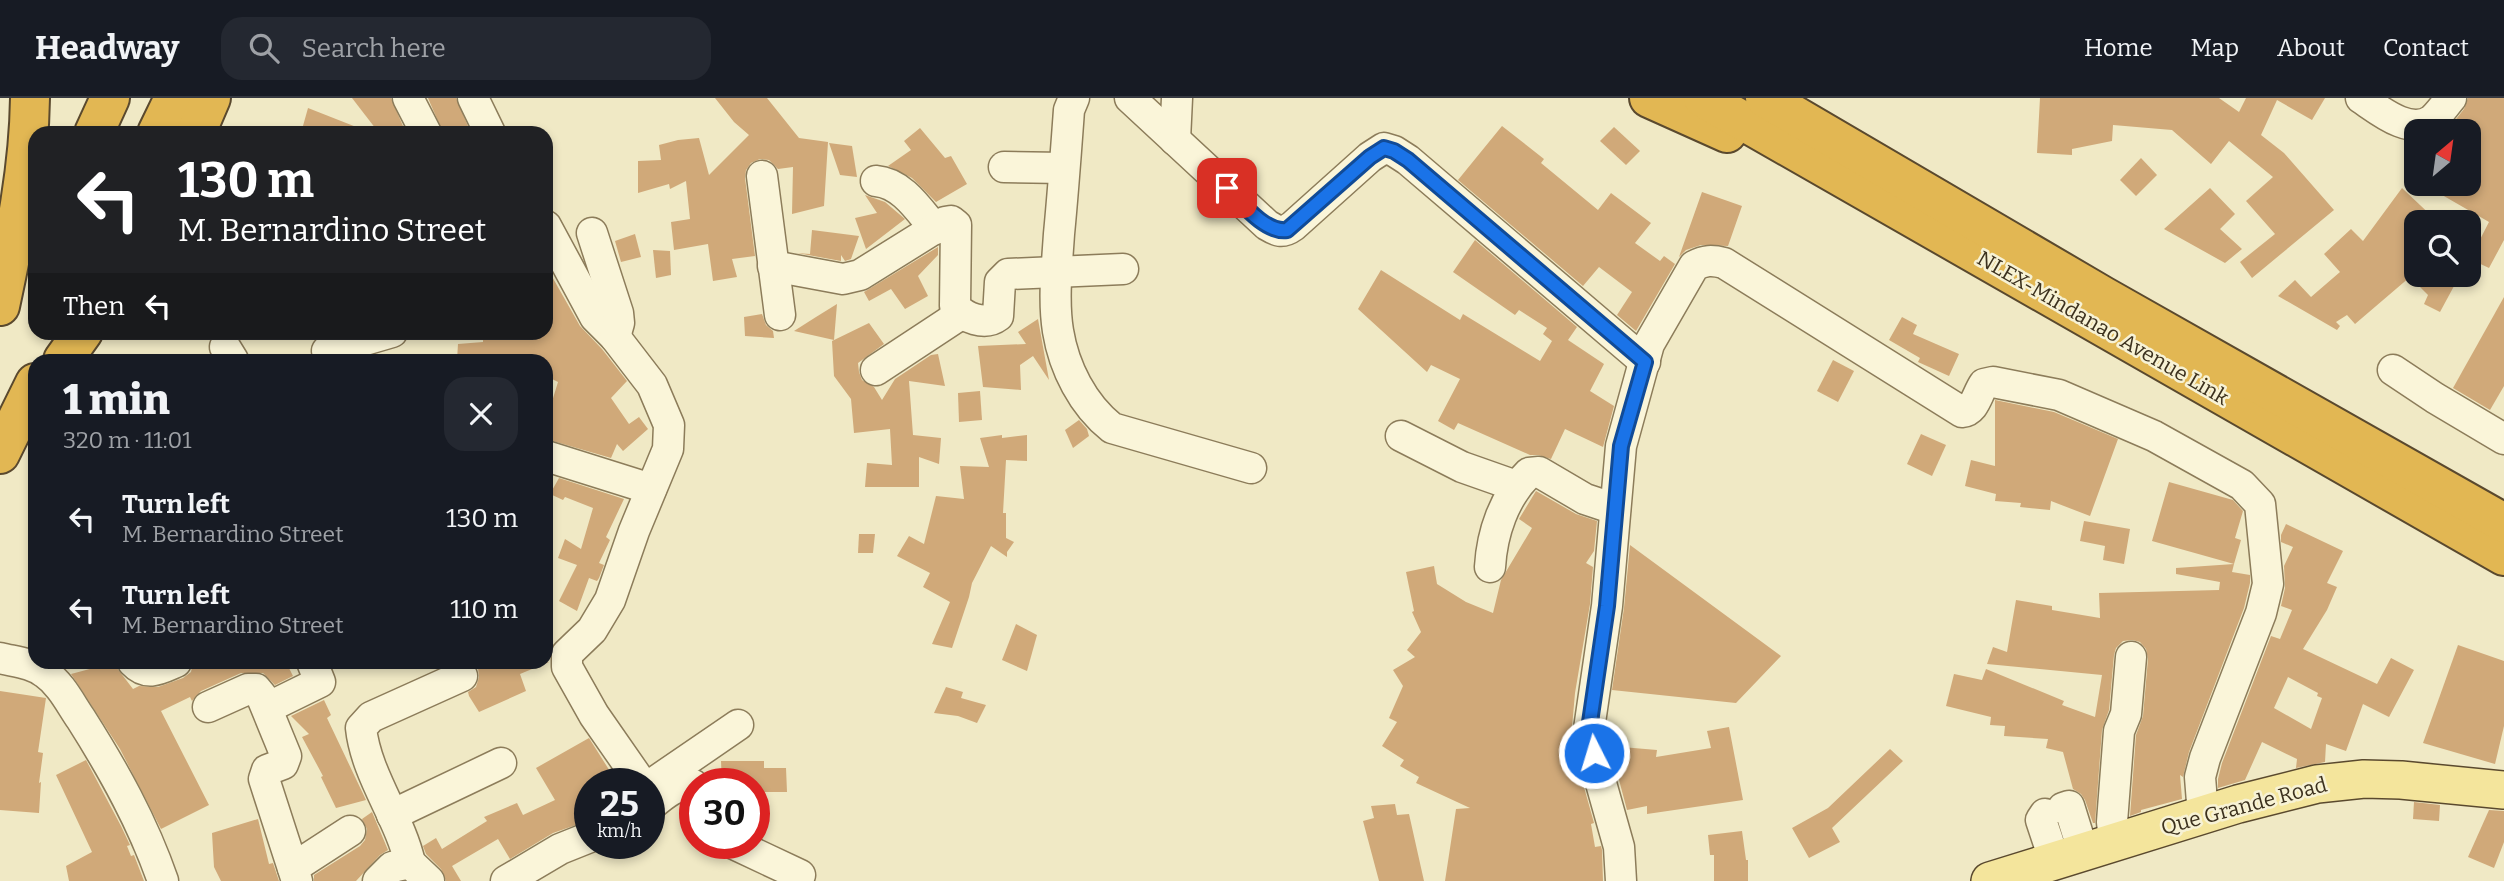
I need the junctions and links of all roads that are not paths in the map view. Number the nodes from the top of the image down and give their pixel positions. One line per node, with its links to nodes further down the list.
1 (30, 98): 14 (highway)
2 (110, 98): 15 (highway)
3 (408, 98): 17 (street)
4 (473, 98): 18 (street)
5 (1074, 98): 22 (street)
6 (1130, 98): 19 (street)
7 (1177, 98): 19 (street)
8 (1649, 98): 25 (highway)
9 (1703, 98): 25 (highway, NLEX-Mindanao Avenue Link)
10 (1765, 98): 53 (highway, NLEX-Mindanao Avenue Link)
11 (2361, 98): 12 (street)
12 (2451, 98)
13 (200, 109): 16 (highway)
14 (29, 126)
15 (97, 126)
16 (170, 126)
17 (422, 126)
18 (487, 126)
19 (1175, 140): 40 (street)
20 (28, 147): 33 (highway)
21 (1004, 167): 22 (street)
22 (1065, 168): 31 (street)
23 (762, 176): 29 (street)
24 (876, 181): 26 (street)
25 (1900, 211): 54 (highway, NLEX-Mindanao Avenue Link)
26 (935, 229): 29 (street); 34 (street)
27 (592, 233): 37 (street)
28 (553, 239): 37 (street)
29 (774, 266): 35 (street)
30 (1123, 270): 31 (street)
31 (1056, 271): 34 (street); 49 (street)
32 (28, 272): 36 (highway)
33 (0, 306)
34 (961, 314): 41 (street)
35 (780, 315)
36 (0, 331)
37 (615, 337): 51 (street)
38 (356, 340): 39 (street)
39 (321, 348)
40 (1645, 362): 52 (street); 71 (street)
41 (876, 370)
42 (2393, 370): 46 (street)
43 (28, 397): 47 (highway)
44 (28, 410): 47 (highway)
45 (1401, 436): 50 (street)
46 (2504, 439)
47 (6, 443)
48 (553, 458): 51 (street)
49 (1251, 468)
50 (1516, 486): 52 (street); 55 (street)
51 (651, 489): 66 (street)
52 (1615, 509): 83 (street)
53 (2504, 523)
54 (2504, 556)
55 (1490, 567)
56 (2131, 657): 74 (street)
57 (0, 658): 58 (street)
58 (28, 664)
59 (39, 669): 80 (street)
60 (317, 669): 63 (street)
61 (462, 676): 70 (street)
62 (208, 707): 63 (street)
63 (267, 708): 77 (street)
64 (738, 725): 67 (street)
65 (501, 763): 70 (street)
66 (630, 768)
67 (665, 782)
68 (2504, 790): 71 (main road, Que Grande Road)
69 (2054, 811): 74 (street)
70 (392, 815): 76 (street)
71 (2203, 815): 74 (main road, Que Grande Road)
72 (349, 831): 77 (street)
73 (574, 843): 82 (street)
74 (2084, 851): 79 (main road, Que Grande Road)
75 (766, 859): 78 (street)
76 (420, 872): 81 (street)
77 (295, 875)
78 (800, 875)
79 (1998, 880)
80 (163, 881)
81 (378, 881)
82 (506, 881)
83 (1621, 881)

